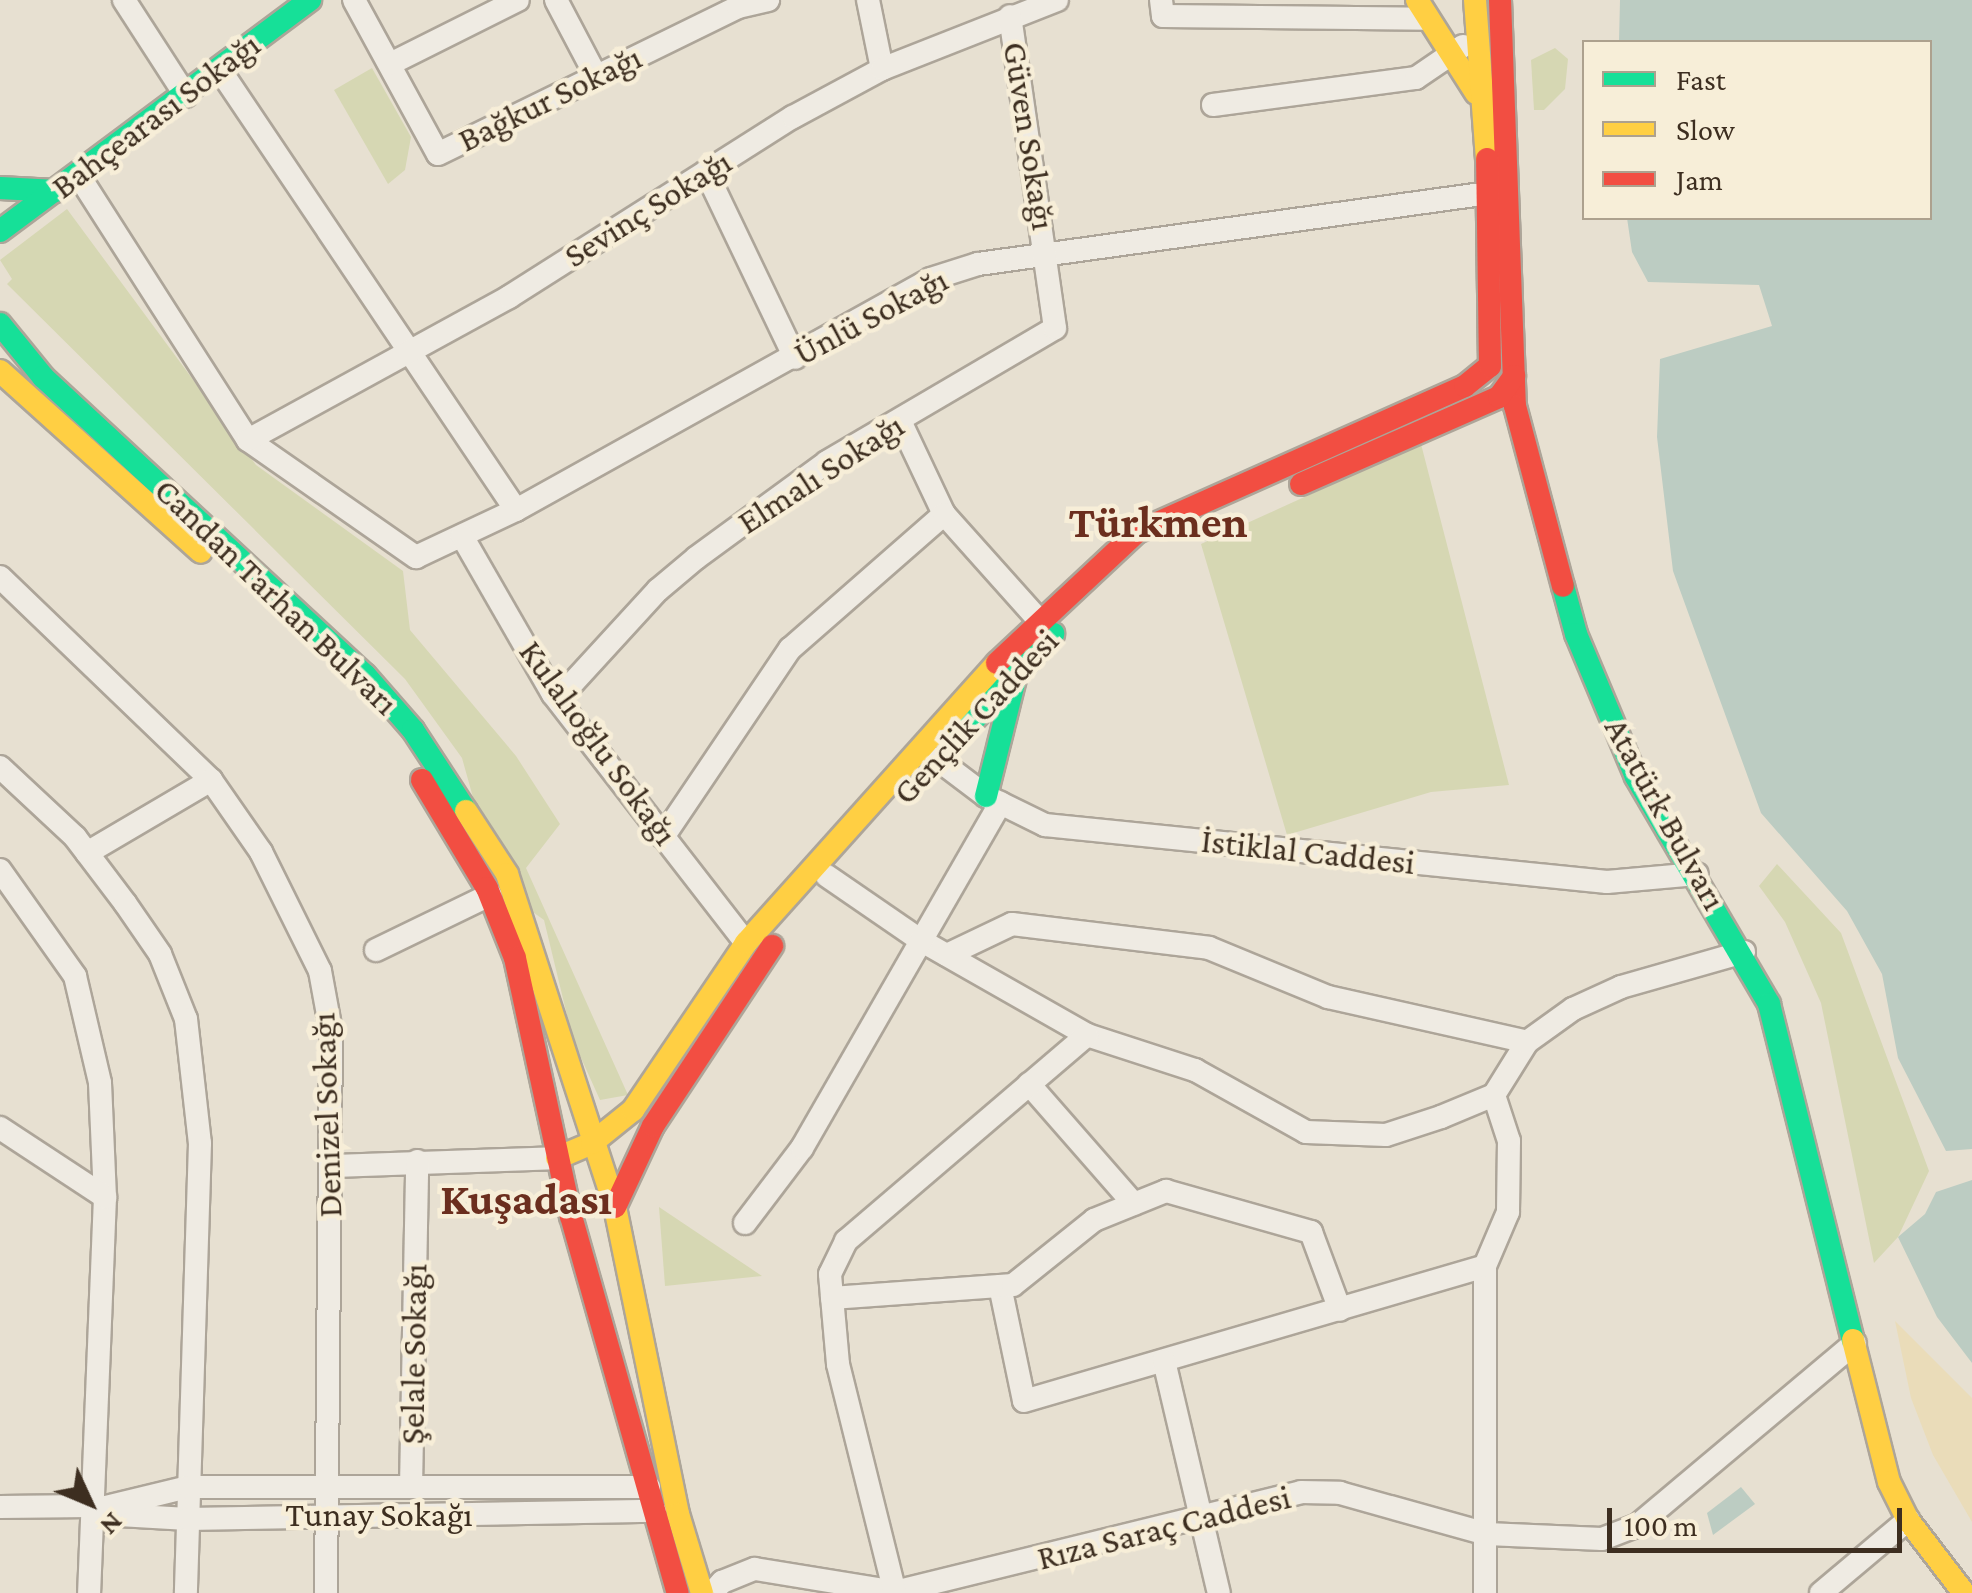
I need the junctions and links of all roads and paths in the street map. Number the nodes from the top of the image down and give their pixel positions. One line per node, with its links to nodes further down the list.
1 (124, 0): 21 (street)
2 (310, 0): 19 (main road, Bahçearası Sokağı)
3 (354, 0): 17 (street, Bağkur Sokağı)
4 (518, 0): 17 (street)
5 (556, 0): 20 (street)
6 (768, 0): 20 (street, Bağkur Sokağı)
7 (868, 0): 18 (street)
8 (1057, 0): 13 (street, Sevinç Sokağı)
9 (1161, 0): 12 (street)
10 (1475, 0): 15 (main road)
11 (1500, 0): 14 (main road, Atatürk Bulvarı)
12 (1422, 10): 16 (main road)
13 (1010, 16): 18 (street, Sevinç Sokağı); 31 (street, Güven Sokağı)
14 (1498, 39): 15 (street); 24 (main road, Atatürk Bulvarı)
15 (1474, 40): 16 (street); 22 (main road)
16 (1450, 54): 22 (main road); 23 (street)
17 (390, 64): 20 (street, Bağkur Sokağı)
18 (882, 69): 25 (street, Sevinç Sokağı)
19 (220, 70): 21 (main road, Bahçearası Sokağı); 33 (street)
20 (596, 76)
21 (186, 96): 26 (main road, Bahçearası Sokağı)
22 (1477, 96): 24 (main road); 29 (main road)
23 (1213, 105)
24 (1504, 134): 37 (main road, Atatürk Bulvarı)
25 (706, 172): 33 (street, Sevinç Sokağı); 34 (street)
26 (79, 176): 28 (main road, Bahçearası Sokağı); 39 (street)
27 (0, 188): 28 (main road)
28 (56, 191): 30 (main road, Bahçearası Sokağı)
29 (1488, 193): 31 (street, Ünlü Sokağı); 36 (main road)
30 (0, 231)
31 (1049, 256): 34 (street, Ünlü Sokağı); 38 (street, Elmalı Sokağı)
32 (0, 324): 67 (main road, Candan Tarhan Bulvarı)
33 (409, 351): 39 (street, Sevinç Sokağı); 40 (street)
34 (794, 358): 40 (street, Ünlü Sokağı)
35 (0, 370): 56 (main road, Candan Tarhan Bulvarı)
36 (1471, 382): 37 (main road); 44 (main road, Gençlik Caddesi)
37 (1506, 394): 45 (main road, Gençlik Caddesi); 55 (main road, Atatürk Bulvarı)
38 (900, 422): 41 (street); 46 (street, Elmalı Sokağı)
39 (248, 440): 42 (street, Ünlü Sokağı)
40 (516, 510): 42 (street, Ünlü Sokağı)
41 (944, 514): 44 (street); 51 (street)
42 (462, 536): 46 (street, Kulalıoğlu Sokağı)
43 (0, 577): 49 (street, Denizel Sokağı)
44 (1038, 619): 47 (main road, Gençlik Caddesi)
45 (1016, 677): 47 (main road, Gençlik Caddesi); 50 (main road)
46 (558, 699): 51 (street, Kulalıoğlu Sokağı)
47 (928, 752): 50 (street, İstiklal Caddesi); 54 (main road, Gençlik Caddesi)
48 (0, 767): 52 (street)
49 (211, 780): 52 (street); 70 (street, Denizel Sokağı)
50 (993, 800): 55 (street, İstiklal Caddesi); 57 (street)
51 (664, 837): 58 (street, Kulalıoğlu Sokağı)
52 (88, 853): 82 (street)
53 (0, 870): 71 (street)
54 (819, 870): 57 (street); 58 (main road, Gençlik Caddesi); 73 (main road, Gençlik Caddesi)
55 (1697, 874): 60 (main road, Atatürk Bulvarı)
56 (490, 895): 59 (street); 68 (main road, Candan Tarhan Bulvarı)
57 (920, 940): 61 (street); 75 (street)
58 (746, 943): 67 (main road, Gençlik Caddesi)
59 (376, 950)
60 (1744, 952): 63 (street); 80 (main road, Atatürk Bulvarı)
61 (947, 955): 62 (street); 63 (street)
62 (1087, 1035): 64 (street); 65 (street)
63 (1527, 1042): 65 (street)
64 (1029, 1084): 72 (street); 78 (street)
65 (1494, 1095): 76 (street)
66 (0, 1128): 71 (street)
67 (592, 1143): 68 (main road, Gençlik Caddesi); 73 (main road, Candan Tarhan Bulvarı)
68 (557, 1158): 69 (street); 74 (main road, Candan Tarhan Bulvarı)
69 (418, 1161): 70 (street); 84 (street, Şelale Sokağı)
70 (331, 1166): 83 (street, Denizel Sokağı)
71 (106, 1197): 86 (street)
72 (1134, 1204): 77 (street); 79 (street)
73 (615, 1207): 74 (main road); 98 (main road, Candan Tarhan Bulvarı)
74 (571, 1216): 85 (main road, Candan Tarhan Bulvarı)
75 (745, 1223)
76 (1485, 1266): 79 (street); 93 (street)
77 (1000, 1286): 78 (street); 81 (street)
78 (832, 1298): 100 (street)
79 (1340, 1310): 81 (street)
80 (1855, 1343): 92 (main road, Atatürk Bulvarı); 93 (street, Rıza Saraç Caddesi)
81 (1164, 1361): 90 (street)
82 (188, 1487): 83 (street, Tunay Sokağı); 86 (street, Tunay Sokağı); 91 (street)
83 (328, 1487): 84 (street, Tunay Sokağı); 89 (street, Denizel Sokağı)
84 (411, 1487): 85 (street, Tunay Sokağı)
85 (649, 1487): 88 (main road, Candan Tarhan Bulvarı)
86 (98, 1506): 87 (street); 91 (street, Tunay Sokağı); 94 (street)
87 (0, 1507)
88 (655, 1510): 89 (street, Tunay Sokağı); 97 (main road, Candan Tarhan Bulvarı)
89 (326, 1512): 91 (street, Tunay Sokağı); 96 (street, Denizel Sokağı)
90 (1202, 1515): 93 (street, Rıza Saraç Caddesi); 100 (street, Rıza Saraç Caddesi); 101 (street)
91 (188, 1519): 95 (street)
92 (1908, 1520): 103 (street); 104 (main road, Atatürk Bulvarı)
93 (1487, 1534): 102 (street)
94 (88, 1593)
95 (186, 1593)
96 (326, 1593)
97 (678, 1593)
98 (702, 1593)
99 (712, 1593): 100 (street, Rıza Saraç Caddesi)
100 (895, 1593)
101 (1219, 1593)
102 (1485, 1593)
103 (1821, 1593)
104 (1964, 1593)

